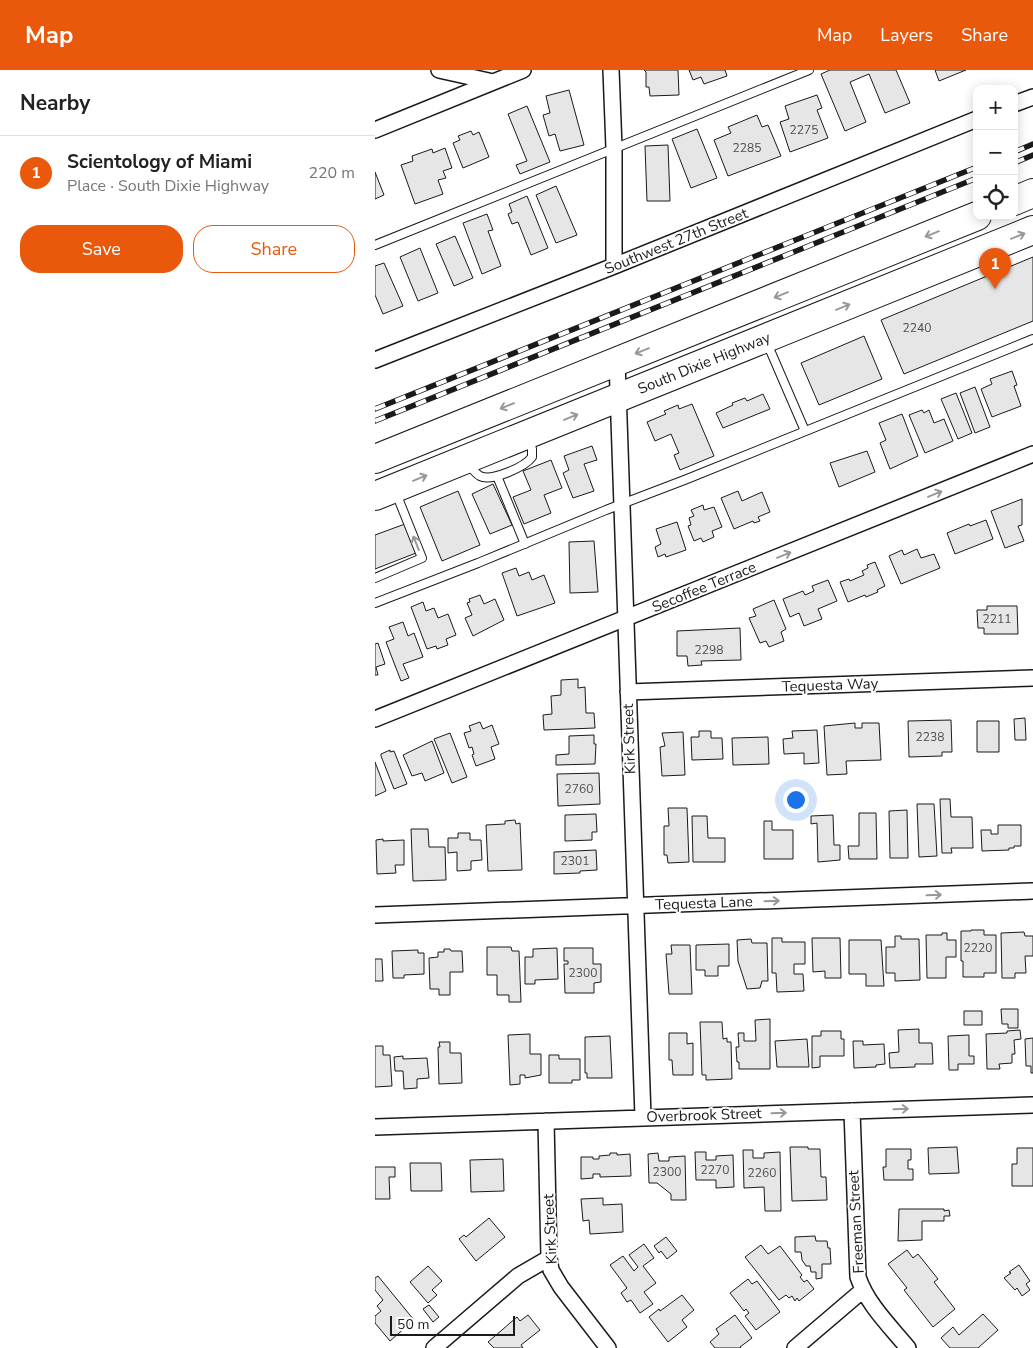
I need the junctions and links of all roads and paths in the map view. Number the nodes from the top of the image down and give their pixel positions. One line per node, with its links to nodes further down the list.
1 (439, 70): 5 (street)
2 (523, 70): 5 (street)
3 (611, 70): 10 (street)
4 (809, 70): 10 (lane)
5 (493, 82): 9 (street)
6 (1033, 97): 7 (street)
7 (1018, 103)
8 (973, 122): 16 (street, Southwest 27th Street)
9 (375, 130)
10 (614, 148): 15 (lane); 16 (street)
11 (1033, 193): 12 (highway)
12 (1018, 199)
13 (973, 218): 20 (highway, one-way to 20)
14 (1033, 230): 17 (highway, South Dixie Highway, one-way to 14)
15 (375, 245)
16 (614, 266): 19 (street, Southwest 27th Street)
17 (765, 338): 21 (highway, South Dixie Highway); 22 (lane)
18 (1033, 339): 22 (lane)
19 (375, 360)
20 (617, 362): 21 (street, Kirk Street); 25 (highway, one-way to 25)
21 (619, 397): 23 (highway, South Dixie Highway, one-way to 21); 29 (street, Kirk Street)
22 (805, 431): 29 (lane)
23 (528, 434): 26 (highway, South Dixie Highway); 27 (lane)
24 (1033, 454): 33 (street, Secoffee Terrace, one-way to 24)
25 (375, 459)
26 (463, 460): 27 (lane); 28 (highway, South Dixie Highway, one-way to 26)
27 (497, 476): 30 (lane)
28 (384, 492): 31 (lane, one-way to 28)
29 (622, 504): 30 (lane); 33 (street, Kirk Street)
30 (525, 544): 32 (lane)
31 (375, 578)
32 (375, 603)
33 (626, 619): 35 (street, Kirk Street); 36 (street, Secoffee Terrace)
34 (1033, 678): 35 (street, Tequesta Way)
35 (628, 692): 38 (street, Kirk Street)
36 (375, 720)
37 (1033, 891): 38 (street, Tequesta Lane, one-way to 37)
38 (635, 906): 39 (street, Tequesta Lane); 42 (street, Kirk Street)
39 (375, 915)
40 (1033, 1105): 41 (street, Overbrook Street, one-way to 40)
41 (852, 1110): 42 (street, Overbrook Street, one-way to 41); 46 (street, Freeman Street)
42 (643, 1118): 43 (street, Overbrook Street)
43 (546, 1121): 44 (street, Overbrook Street); 45 (street, Kirk Street)
44 (375, 1127)
45 (549, 1258): 47 (street); 48 (street, Kirk Street)
46 (863, 1290): 49 (street); 50 (street, Freeman Street)
47 (434, 1348)
48 (608, 1348)
49 (795, 1348)
50 (908, 1348)

